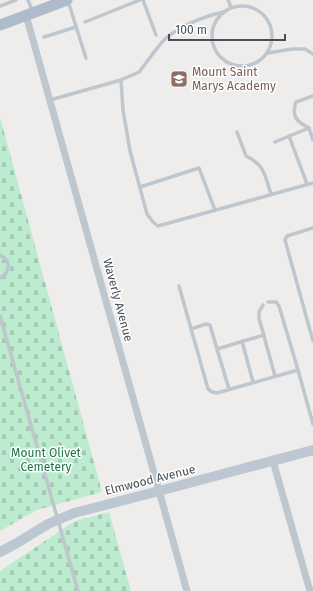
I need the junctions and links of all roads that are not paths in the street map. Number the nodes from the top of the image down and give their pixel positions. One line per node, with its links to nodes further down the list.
1 (16, 0): 6 (lane)
2 (28, 0): 11 (lane)
3 (67, 0): 7 (main road); 14 (lane)
4 (142, 0): 12 (lane); 15 (lane)
5 (228, 0): 9 (lane)
6 (8, 1): 8 (lane)
7 (50, 3): 11 (main road)
8 (0, 6)
9 (231, 7): 10 (lane); 17 (lane)
10 (222, 12): 17 (lane); 20 (lane)
11 (30, 14): 13 (main road); 22 (street, Waverly Avenue)
12 (85, 22)
13 (0, 25)
14 (76, 27): 16 (lane); 19 (lane)
15 (156, 35)
16 (44, 37)
17 (268, 53): 18 (lane)
18 (313, 54)
19 (86, 58)
20 (121, 80): 22 (lane); 30 (lane)
21 (313, 96): 23 (lane)
22 (50, 100): 54 (street, Waverly Avenue)
23 (309, 128): 25 (lane); 26 (lane)
24 (237, 132): 31 (lane)
25 (289, 136): 27 (lane); 29 (lane)
26 (313, 140)
27 (275, 142)
28 (313, 183): 29 (lane)
29 (307, 184): 31 (lane)
30 (140, 187): 32 (lane); 32 (lane)
31 (271, 194): 32 (lane)
32 (215, 210)
33 (313, 228): 41 (lane)
34 (0, 255): 35 (lane)
35 (0, 278)
36 (179, 286): 42 (lane)
37 (268, 302): 47 (lane)
38 (263, 305): 43 (lane)
39 (0, 316): 55 (lane)
40 (313, 321): 41 (lane)
41 (308, 322): 44 (lane)
42 (191, 329): 46 (lane); 50 (lane)
43 (264, 335): 45 (lane); 48 (lane)
44 (313, 341)
45 (242, 342): 46 (lane); 49 (lane)
46 (217, 349): 50 (lane)
47 (298, 370): 48 (lane); 51 (lane)
48 (275, 376): 49 (lane)
49 (253, 382): 50 (lane)
50 (229, 389)
51 (313, 424)
52 (313, 450): 53 (street, Elmwood Avenue)
53 (273, 461): 54 (street, Elmwood Avenue); 59 (street)
54 (159, 491): 55 (street, Elmwood Avenue); 58 (street, Waverly Avenue)
55 (57, 519): 56 (street, Elmwood Avenue); 57 (lane)
56 (0, 552)
57 (78, 591)
58 (187, 591)
59 (310, 591)

